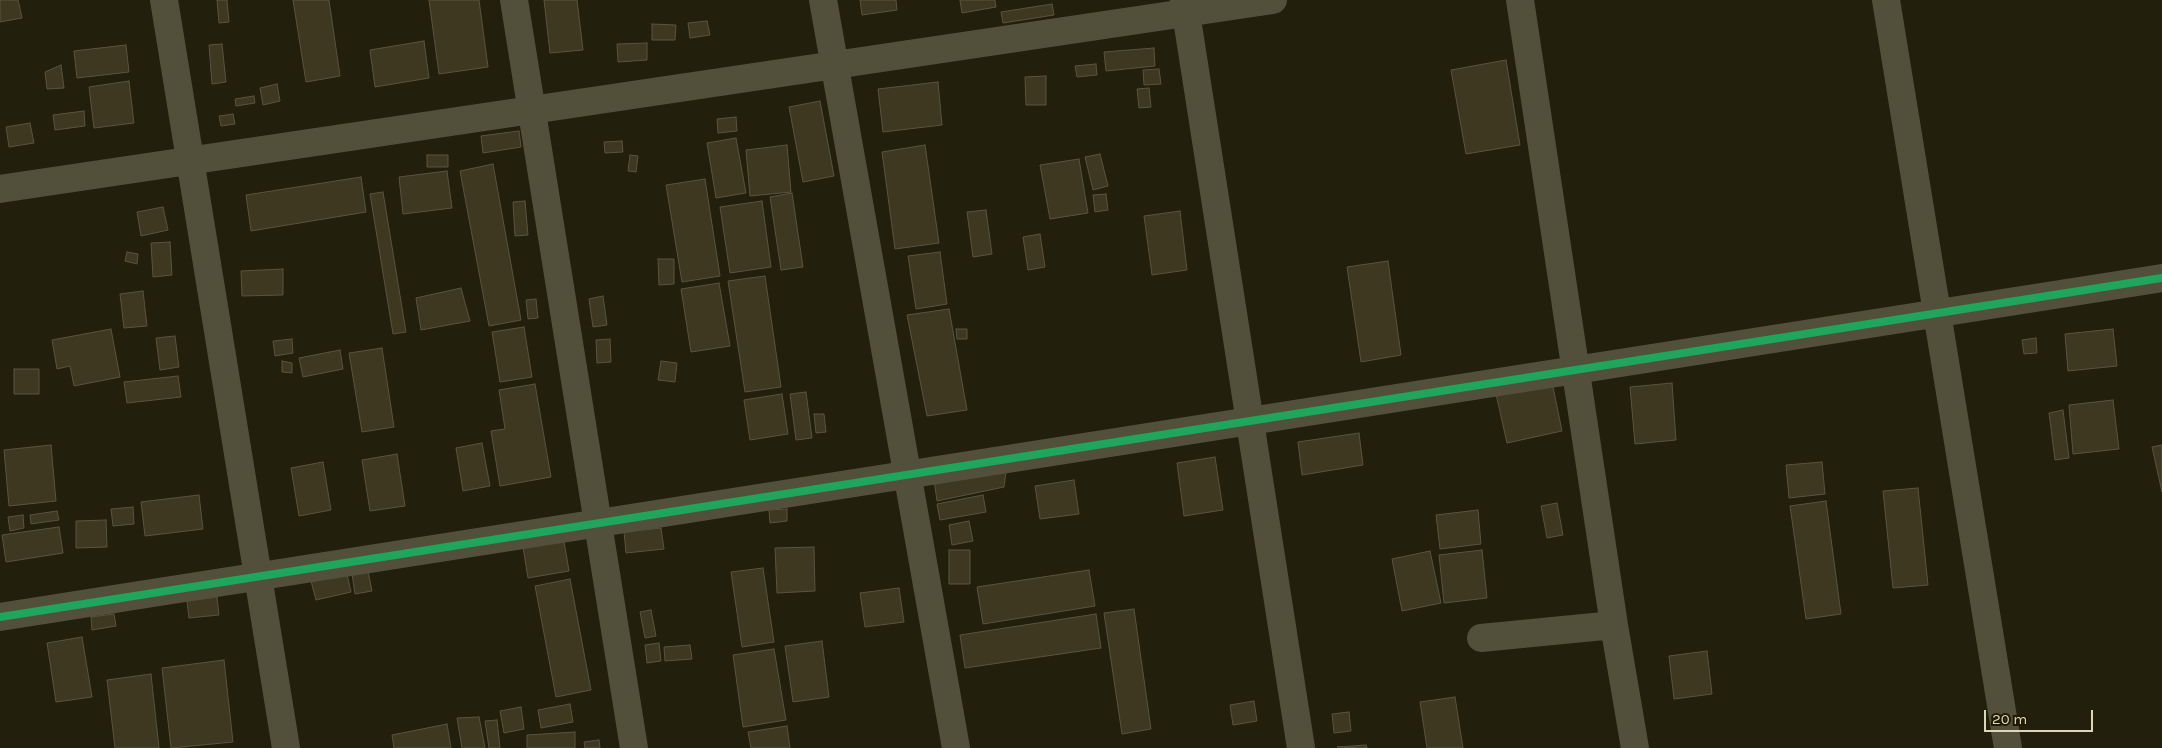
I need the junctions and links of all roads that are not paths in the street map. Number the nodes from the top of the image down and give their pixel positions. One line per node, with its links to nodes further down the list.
1 (164, 0): 10 (street)
2 (514, 0): 9 (street)
3 (823, 0): 8 (street)
4 (1273, 0): 7 (street)
5 (1520, 0): 14 (street)
6 (1886, 0): 13 (street)
7 (1185, 6): 8 (street); 15 (street)
8 (833, 65): 9 (street); 16 (street)
9 (531, 110): 10 (street); 17 (street)
10 (190, 161): 11 (street); 18 (street)
11 (0, 189)
12 (2162, 278): 13 (street)
13 (1937, 314): 14 (street); 27 (street)
14 (1576, 370): 15 (street); 20 (street)
15 (1250, 422): 16 (street); 25 (street)
16 (907, 475): 17 (street); 24 (street)
17 (598, 523): 18 (street); 23 (street)
18 (258, 576): 19 (street); 22 (street)
19 (0, 617)
20 (1614, 626): 21 (street); 26 (street)
21 (1481, 638)
22 (286, 748)
23 (634, 748)
24 (956, 748)
25 (1300, 748)
26 (1635, 748)
27 (2008, 748)

